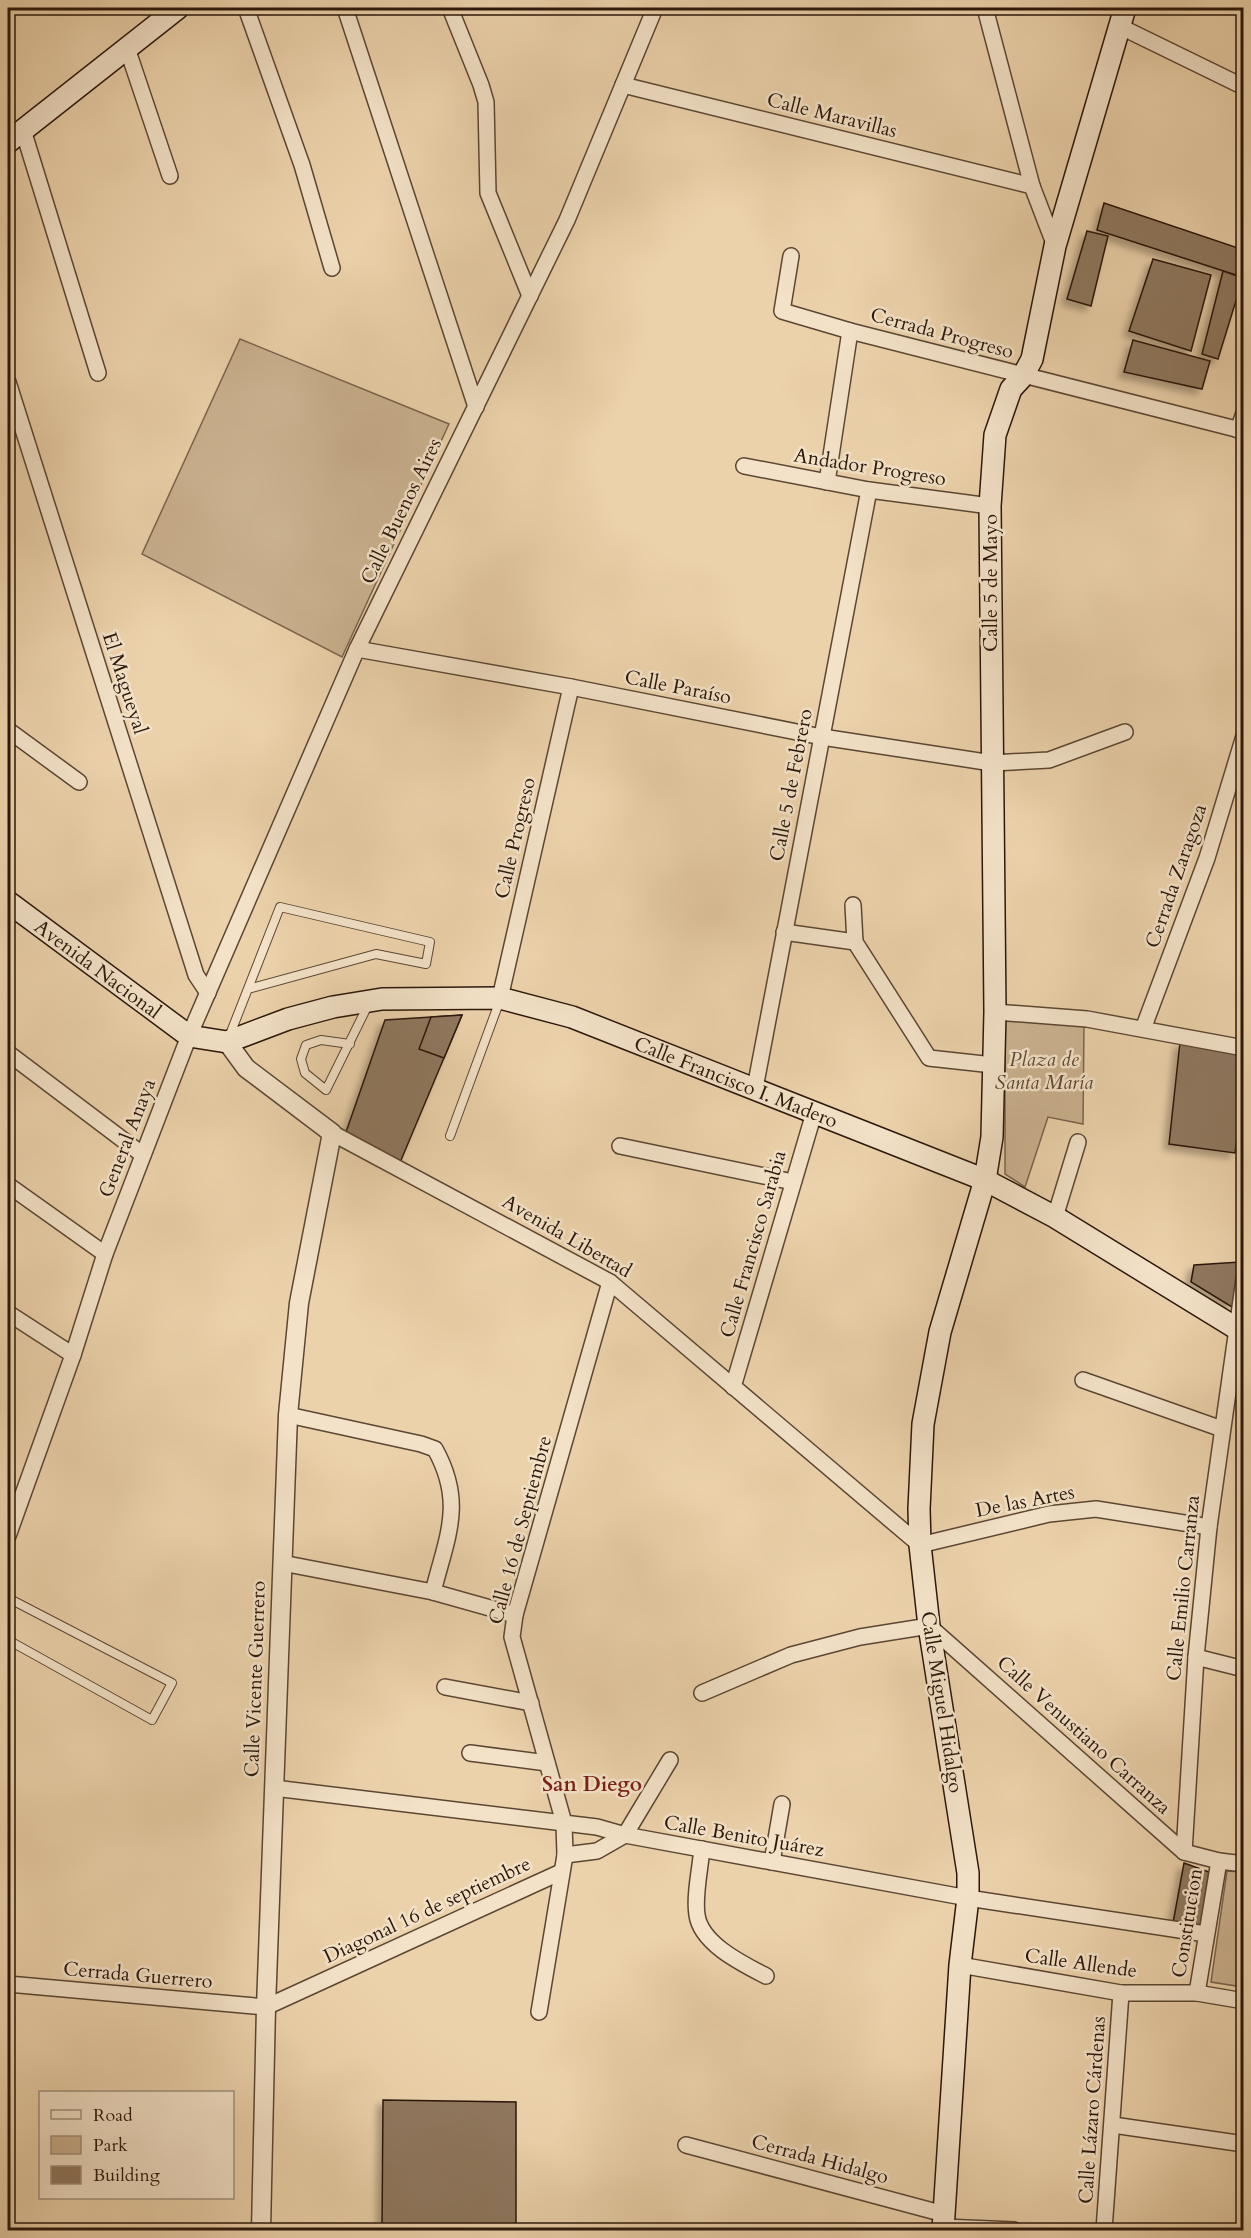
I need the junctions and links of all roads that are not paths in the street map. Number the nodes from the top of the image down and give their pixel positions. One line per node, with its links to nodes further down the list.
1 (178, 8): 8 (main road)
2 (246, 8): 16 (street)
3 (345, 8): 22 (street)
4 (450, 8): 17 (street)
5 (655, 8): 9 (street, Calle Buenos Aires)
6 (985, 8): 13 (street)
7 (1123, 17): 10 (street); 14 (main road, Calle 5 de Mayo)
8 (127, 48): 11 (main road); 12 (street)
9 (623, 85): 13 (street, Calle Maravillas); 17 (street, Calle Buenos Aires)
10 (1244, 87)
11 (15, 136): 19 (street)
12 (170, 176)
13 (1032, 186): 14 (street)
14 (1055, 246): 20 (main road, Calle 5 de Mayo)
15 (791, 256): 18 (street, Cerrada Progreso)
16 (332, 268)
17 (530, 296): 22 (street, Calle Buenos Aires)
18 (850, 331): 20 (street, Cerrada Progreso); 26 (street)
19 (98, 373)
20 (1023, 376): 24 (street, Cerrada Progreso); 28 (main road, Calle 5 de Mayo)
21 (8, 382): 42 (street, El Magueyal)
22 (476, 406): 29 (street, Calle Buenos Aires)
23 (1244, 413): 24 (street)
24 (1241, 430)
25 (744, 466): 26 (street, Andador Progreso)
26 (827, 482): 27 (street, Andador Progreso)
27 (868, 490): 28 (street, Andador Progreso); 34 (street, Calle 5 de Febrero)
28 (990, 506): 35 (main road, Calle 5 de Mayo)
29 (357, 650): 30 (street, Calle Paraíso); 42 (street, Calle Buenos Aires)
30 (571, 687): 34 (street, Calle Paraíso); 43 (street, Calle Progreso)
31 (8, 730): 36 (street)
32 (1125, 732): 35 (street, Calle Paraíso)
33 (1244, 736): 46 (street, Cerrada Zaragoza)
34 (822, 737): 35 (street, Calle Paraíso); 39 (street, Calle 5 de Febrero)
35 (992, 763): 45 (main road, Calle 5 de Mayo)
36 (79, 782)
37 (8, 902): 47 (main road, Avenida Nacional)
38 (853, 905): 40 (street)
39 (784, 932): 40 (street); 53 (street, Calle 5 de Febrero)
40 (855, 942): 52 (street)
41 (248, 989): 41 (lane); 48 (lane)
42 (208, 993): 47 (street, Calle Buenos Aires)
43 (500, 998): 44 (main road, Calle Francisco I. Madero); 53 (main road, Calle Francisco I. Madero); 56 (lane)
44 (370, 1000): 48 (main road, Calle Francisco I. Madero); 49 (lane)
45 (995, 1012): 46 (street); 52 (main road, Calle 5 de Mayo)
46 (1143, 1029): 50 (street)
47 (189, 1036): 48 (main road, Calle Francisco I. Madero); 59 (street, General Anaya)
48 (227, 1042): 55 (street, Avenida Libertad)
49 (350, 1044): 49 (lane)
50 (1244, 1048)
51 (8, 1053): 59 (street)
52 (993, 1065): 60 (main road, Calle 5 de Mayo)
53 (755, 1088): 54 (main road, Calle Francisco I. Madero)
54 (814, 1113): 60 (main road, Calle Francisco I. Madero); 61 (street, Calle Francisco Sarabia)
55 (332, 1133): 66 (street, Avenida Libertad); 72 (street, Calle Vicente Guerrero)
56 (450, 1136)
57 (1078, 1142): 63 (street)
58 (620, 1146): 61 (street)
59 (143, 1155): 64 (street, General Anaya)
60 (985, 1180): 63 (main road, Calle Francisco I. Madero); 76 (main road, Calle Miguel Hidalgo)
61 (793, 1182): 71 (street, Calle Francisco Sarabia)
62 (8, 1185): 64 (street)
63 (1055, 1217): 68 (main road, Calle Francisco I. Madero)
64 (105, 1254): 69 (street)
65 (1244, 1279): 68 (street, Calle Emilio Carranza)
66 (610, 1282): 71 (street, Avenida Libertad); 80 (street, Calle 16 de Septiembre)
67 (8, 1313): 69 (street)
68 (1240, 1331): 73 (street, Calle Emilio Carranza)
69 (73, 1355): 75 (street)
70 (1083, 1380): 73 (street)
71 (733, 1387): 76 (street, Avenida Libertad)
72 (288, 1415): 77 (street, Calle Vicente Guerrero); 78 (street)
73 (1222, 1429): 74 (street, Calle Emilio Carranza)
74 (1209, 1527): 76 (street, De las Artes); 83 (street, Calle Emilio Carranza)
75 (8, 1536)
76 (920, 1545): 81 (main road, Calle Miguel Hidalgo)
77 (282, 1563): 78 (street); 91 (street, Calle Vicente Guerrero)
78 (433, 1592): 80 (street)
79 (8, 1598): 82 (lane)
80 (515, 1615): 87 (street, Calle 16 de Septiembre)
81 (929, 1626): 86 (street); 96 (street, Calle Venustiano Carranza); 102 (main road, Calle Miguel Hidalgo)
82 (8, 1640)
83 (1196, 1657): 84 (street); 96 (street, Calle Emilio Carranza)
84 (1244, 1669)
85 (445, 1687): 87 (street)
86 (702, 1693)
87 (531, 1703): 90 (street, Calle 16 de Septiembre)
88 (470, 1753): 90 (street)
89 (670, 1760): 94 (street)
90 (547, 1763): 93 (street, Calle 16 de Septiembre)
91 (274, 1788): 93 (street, Calle Benito Juárez); 110 (street, Calle Vicente Guerrero)
92 (782, 1804): 99 (street)
93 (564, 1823): 94 (street, Calle Benito Juárez); 97 (street, Diagonal 16 de septiembre)
94 (625, 1835): 95 (street, Calle Benito Juárez); 97 (street)
95 (702, 1849): 99 (street, Calle Benito Juárez); 105 (street)
96 (1184, 1852): 98 (street, Calle Venustiano Carranza)
97 (565, 1856): 101 (street, Diagonal 16 de septiembre)
98 (1219, 1861): 100 (street, Calle Venustiano Carranza); 103 (street, Constitucion)
99 (772, 1862): 102 (street, Calle Benito Juárez)
100 (1244, 1864)
101 (561, 1872): 110 (street, Diagonal 16 de septiembre); 111 (street)
102 (968, 1898): 103 (street, Calle Benito Juárez); 104 (main road, Calle Miguel Hidalgo)
103 (1206, 1934): 108 (street, Constitucion)
104 (960, 1965): 107 (street, Calle Allende); 115 (main road, Calle Miguel Hidalgo)
105 (766, 1976)
106 (8, 1984): 110 (street, Cerrada Guerrero)
107 (1121, 1993): 108 (street, Calle Allende); 112 (street, Calle Lázaro Cárdenas)
108 (1197, 1993): 109 (street, Calle Allende)
109 (1244, 2001)
110 (266, 2007): 116 (street, Calle Vicente Guerrero)
111 (539, 2012)
112 (1113, 2125): 113 (street); 118 (street, Calle Lázaro Cárdenas)
113 (1244, 2144)
114 (686, 2145): 115 (street, Cerrada Hidalgo)
115 (944, 2224): 117 (street, Cerrada Hidalgo)
116 (261, 2230)
117 (1014, 2230)
118 (1104, 2230)

